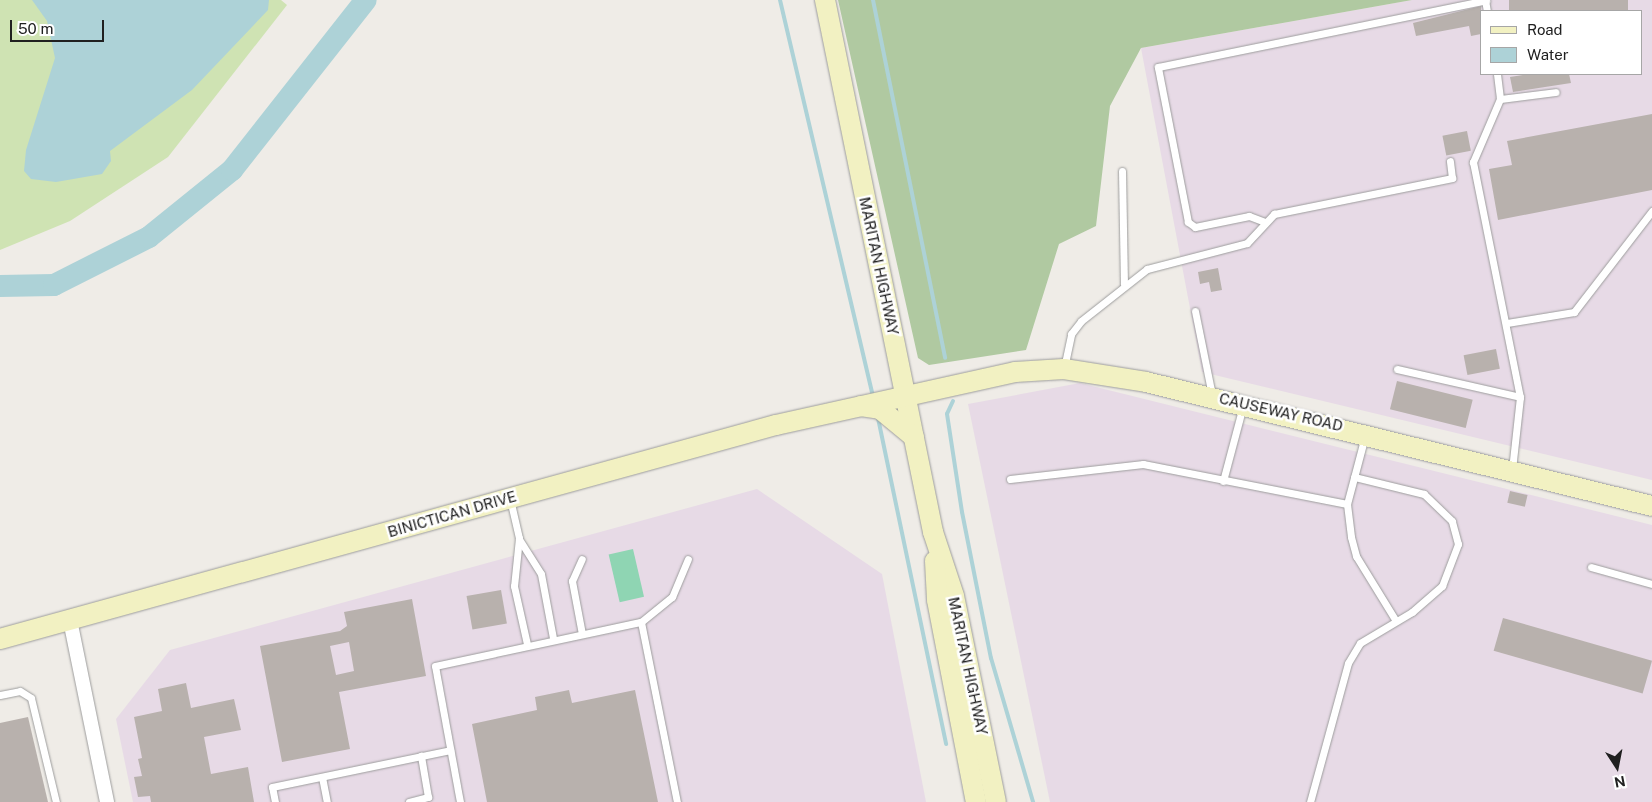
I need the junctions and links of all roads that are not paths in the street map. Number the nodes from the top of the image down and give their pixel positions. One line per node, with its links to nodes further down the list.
1 (825, 0): 15 (street, MARITAN HIGHWAY)
2 (1486, 0): 9 (lane)
3 (1496, 75): 5 (lane)
4 (1556, 92): 5 (lane)
5 (1500, 99): 12 (lane)
6 (1450, 161): 9 (lane)
7 (1122, 171): 10 (lane)
8 (1652, 211): 12 (lane)
9 (1265, 222): 10 (lane)
10 (1124, 284): 13 (lane)
11 (1195, 311): 16 (lane)
12 (1506, 323): 17 (lane)
13 (1064, 369): 15 (street, CAUSEWAY ROAD); 16 (street, CAUSEWAY ROAD)
14 (1397, 369): 17 (lane)
15 (905, 394): 19 (street, BINICTICAN DRIVE); 21 (street, MARITAN HIGHWAY)
16 (1212, 396): 18 (street, CAUSEWAY ROAD)
17 (1520, 397): 22 (lane)
18 (1244, 402): 20 (street, CAUSEWAY ROAD); 25 (lane)
19 (856, 406): 21 (street); 26 (street, BINICTICAN DRIVE)
20 (1366, 433): 22 (street, CAUSEWAY ROAD); 23 (lane)
21 (914, 437): 29 (street, MARITAN HIGHWAY)
22 (1512, 469): 28 (street, CAUSEWAY ROAD)
23 (1354, 477): 27 (lane); 36 (lane)
24 (1010, 479): 25 (lane)
25 (1223, 481): 27 (lane)
26 (510, 497): 30 (lane); 35 (street, BINICTICAN DRIVE)
27 (1347, 504): 36 (lane)
28 (1652, 506)
29 (933, 532): 53 (street, MARITAN HIGHWAY); 54 (street, MARITAN HIGHWAY)
30 (519, 538): 39 (lane); 41 (lane)
31 (582, 559): 38 (lane)
32 (688, 560): 37 (lane)
33 (1591, 567): 34 (lane)
34 (1652, 584)
35 (70, 620): 40 (street, BINICTICAN DRIVE); 47 (street)
36 (1396, 621): 55 (lane)
37 (641, 622): 38 (lane); 52 (lane)
38 (582, 634): 39 (lane)
39 (553, 638): 41 (lane)
40 (0, 639)
41 (527, 644): 43 (lane)
42 (0, 695): 46 (lane)
43 (450, 750): 44 (lane); 51 (lane)
44 (421, 756): 45 (lane); 50 (lane)
45 (322, 777): 48 (lane); 49 (lane)
46 (56, 802)
47 (107, 802)
48 (274, 802)
49 (328, 802)
50 (410, 802)
51 (460, 802)
52 (677, 802)
53 (976, 802)
54 (996, 802)
55 (1310, 802)

